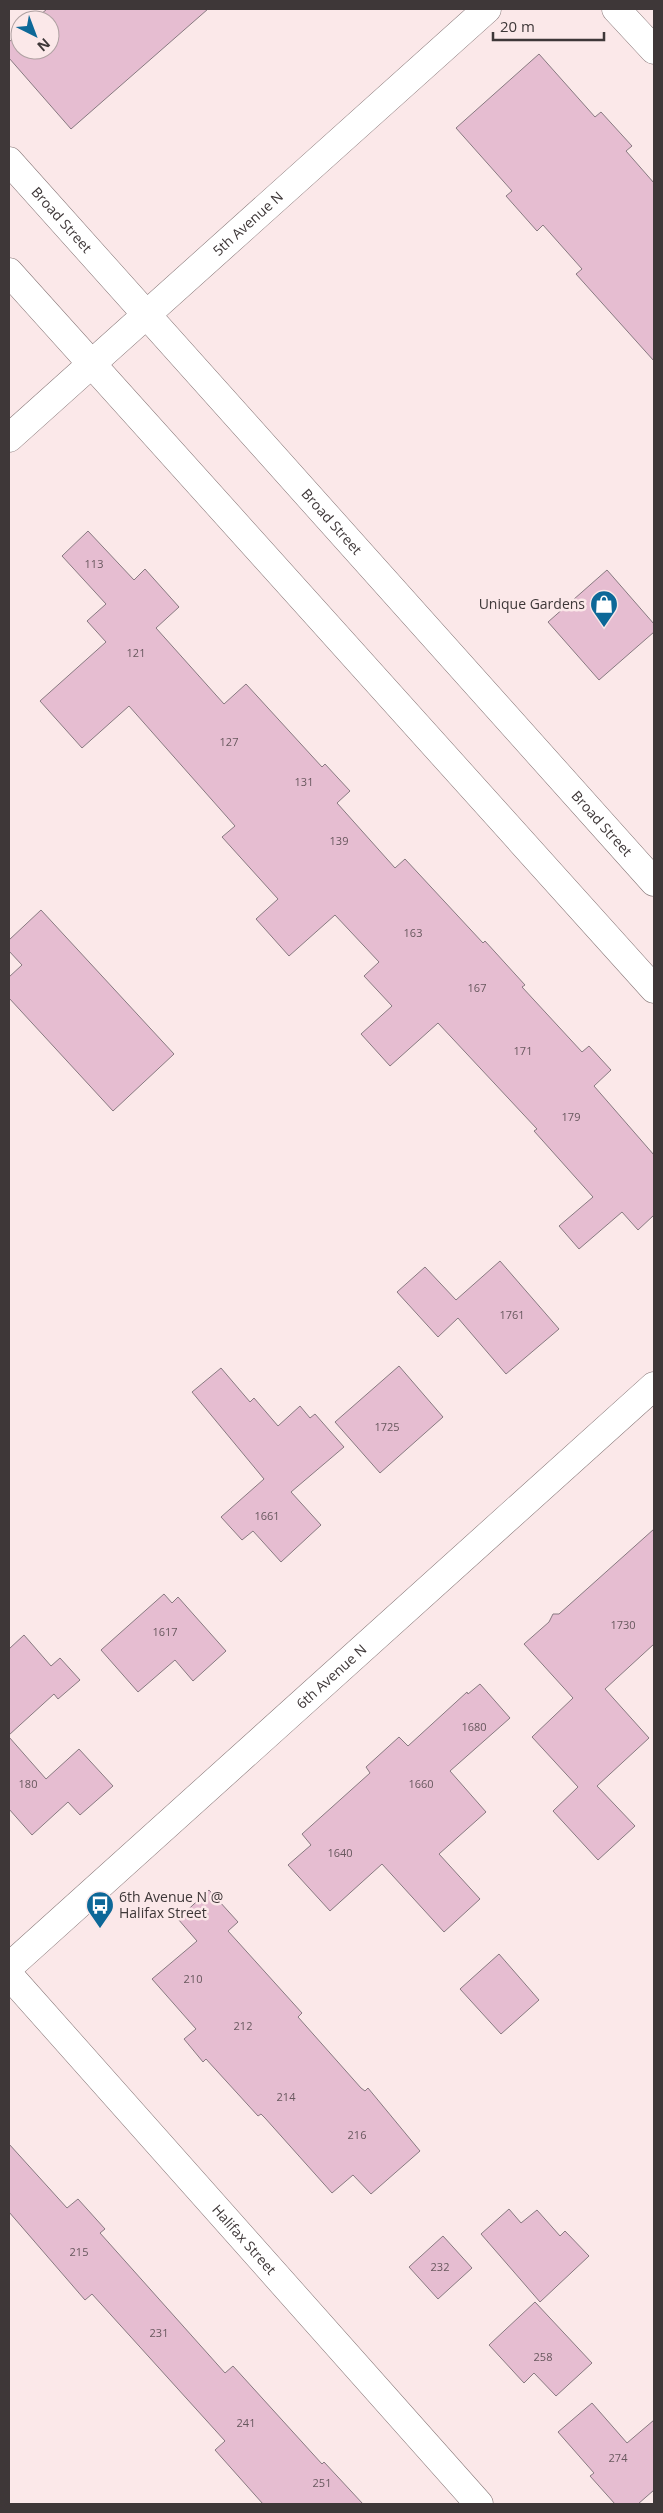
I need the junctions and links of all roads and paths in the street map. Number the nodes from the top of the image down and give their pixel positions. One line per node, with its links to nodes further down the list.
1 (486, 9): 6 (street, 5th Avenue N)
2 (616, 9): 3 (street)
3 (654, 50)
4 (9, 161): 6 (street, Broad Street)
5 (9, 272): 7 (street)
6 (146, 314): 7 (street, 5th Avenue N); 9 (street, Broad Street)
7 (92, 364): 8 (street, 5th Avenue N); 10 (street)
8 (9, 438)
9 (654, 882)
10 (654, 989)
11 (654, 1386): 12 (street, 6th Avenue N)
12 (9, 1967)
13 (9, 1975): 14 (street, Halifax Street)
14 (479, 2504)

